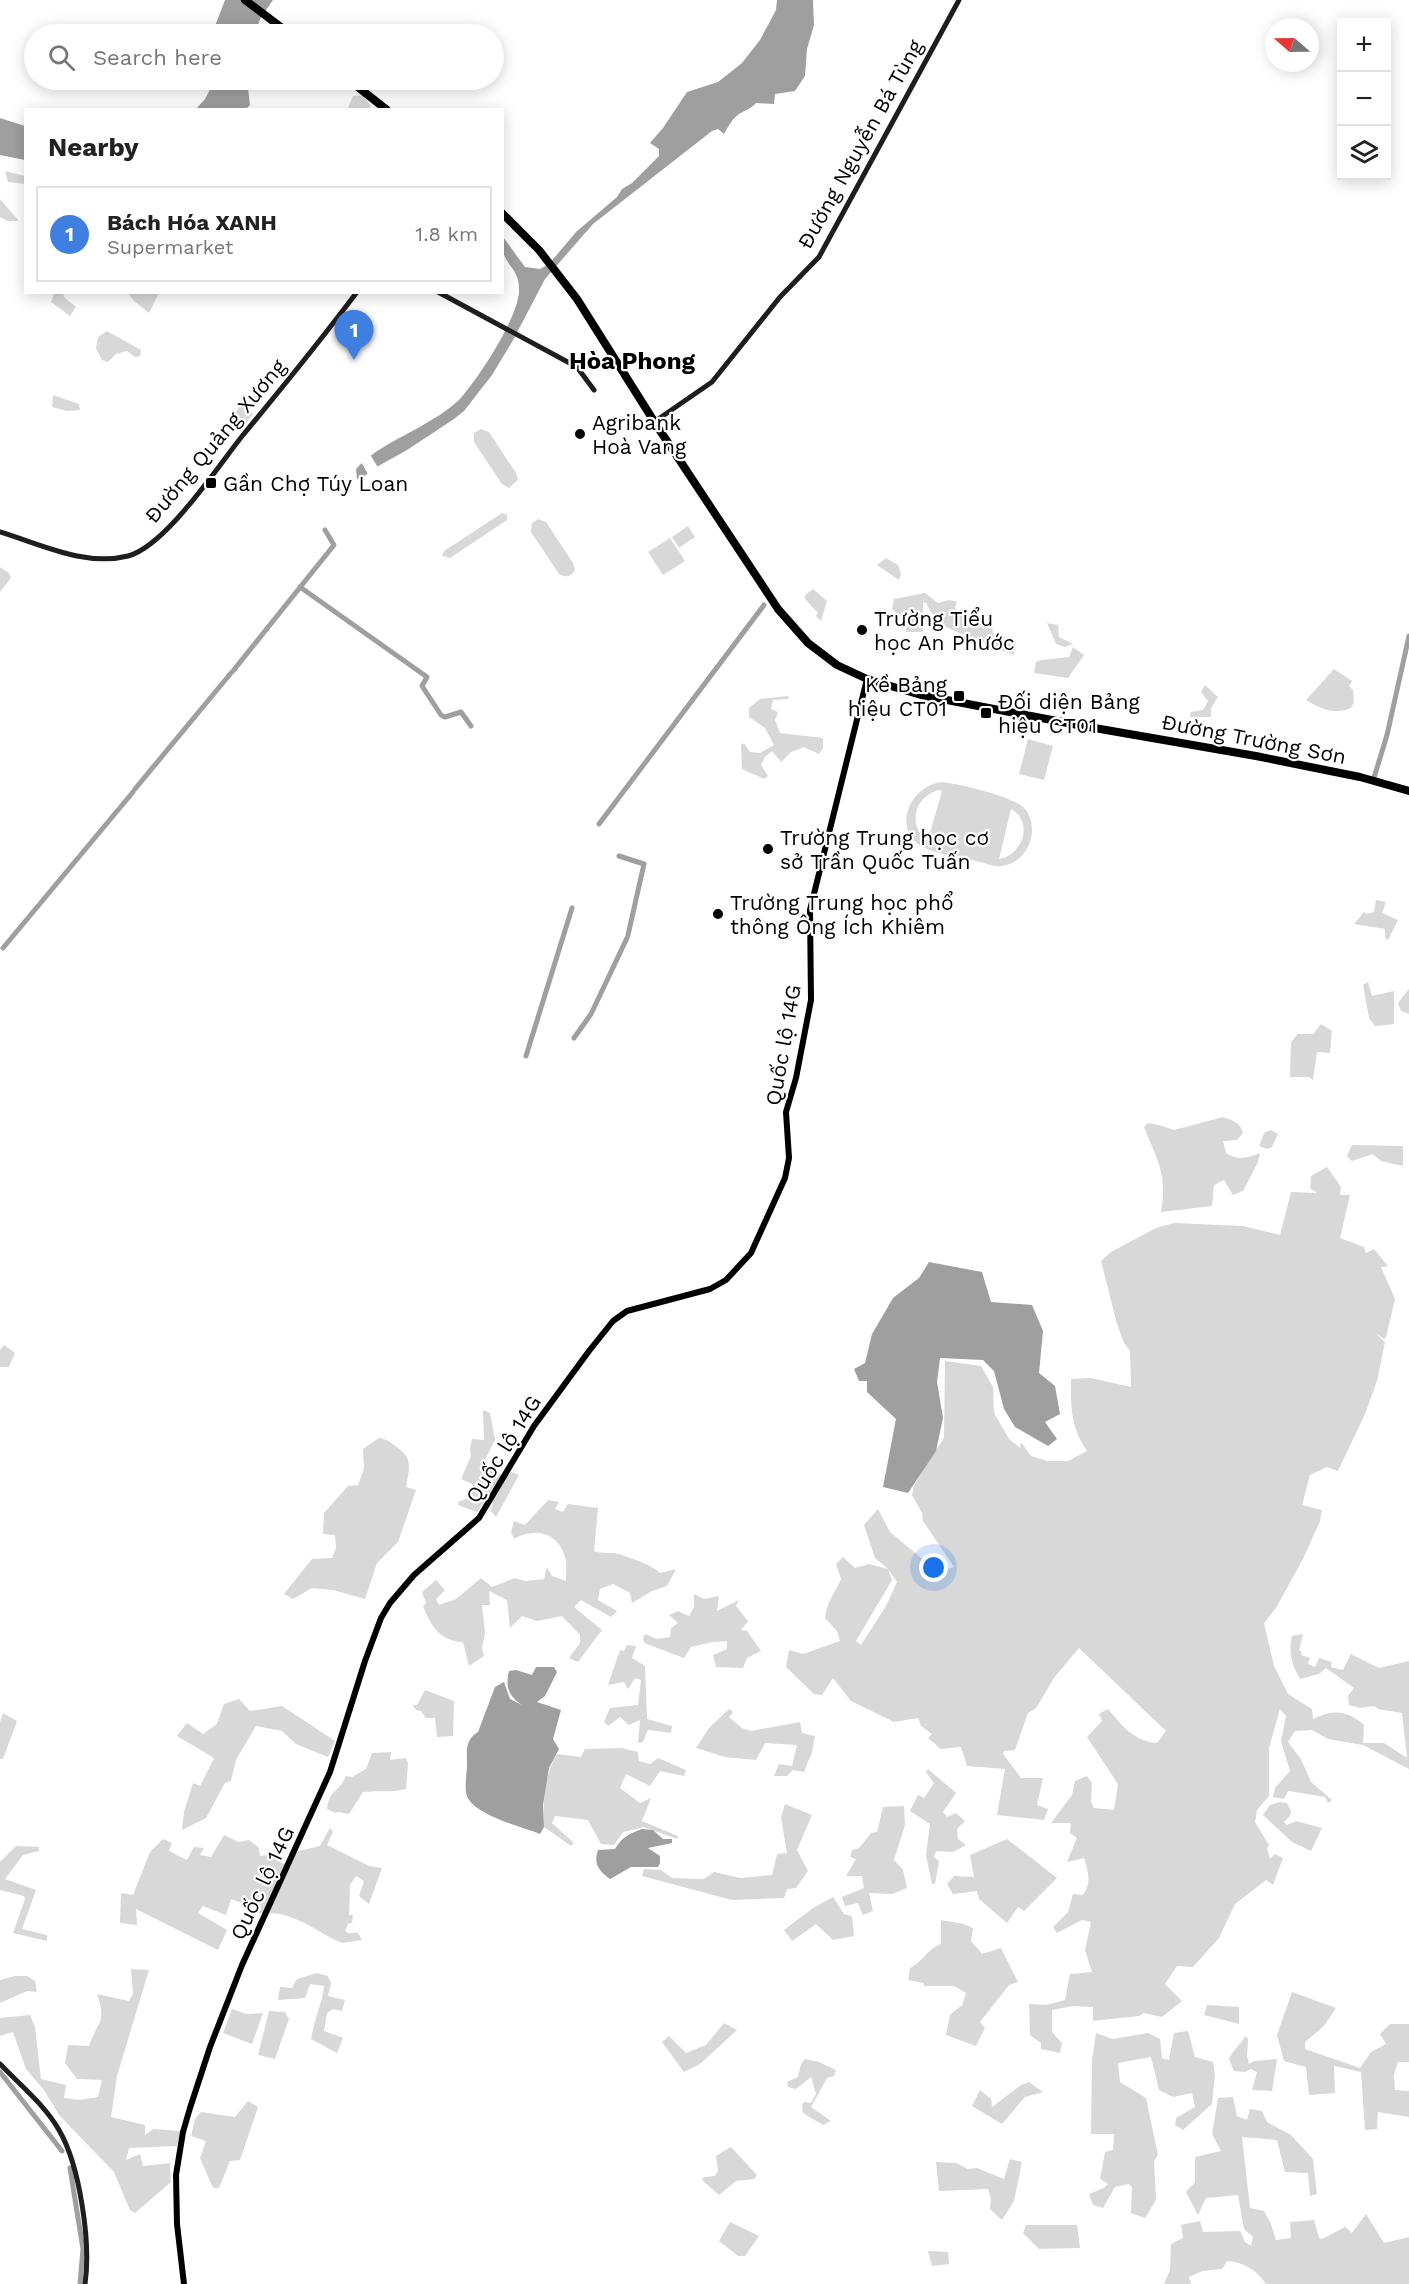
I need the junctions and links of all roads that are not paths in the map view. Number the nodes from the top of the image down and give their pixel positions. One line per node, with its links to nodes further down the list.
1 (245, 0): 3 (highway)
2 (958, 0): 10 (street, Đường Nguyễn Bá Tùng)
3 (276, 24)
4 (362, 90): 5 (highway)
5 (385, 108)
6 (504, 215): 10 (highway, Đường Trường Sơn)
7 (355, 294): 11 (street, Đường Quảng Xương)
8 (442, 294): 9 (street)
9 (594, 390)
10 (654, 422): 12 (highway, Đường Trường Sơn)
11 (0, 532)
12 (867, 679): 13 (highway, Đường Trường Sơn); 16 (main road, Quốc lộ 14G)
13 (1409, 791)
14 (0, 2064): 15 (street)
15 (85, 2284)
16 (184, 2284)

